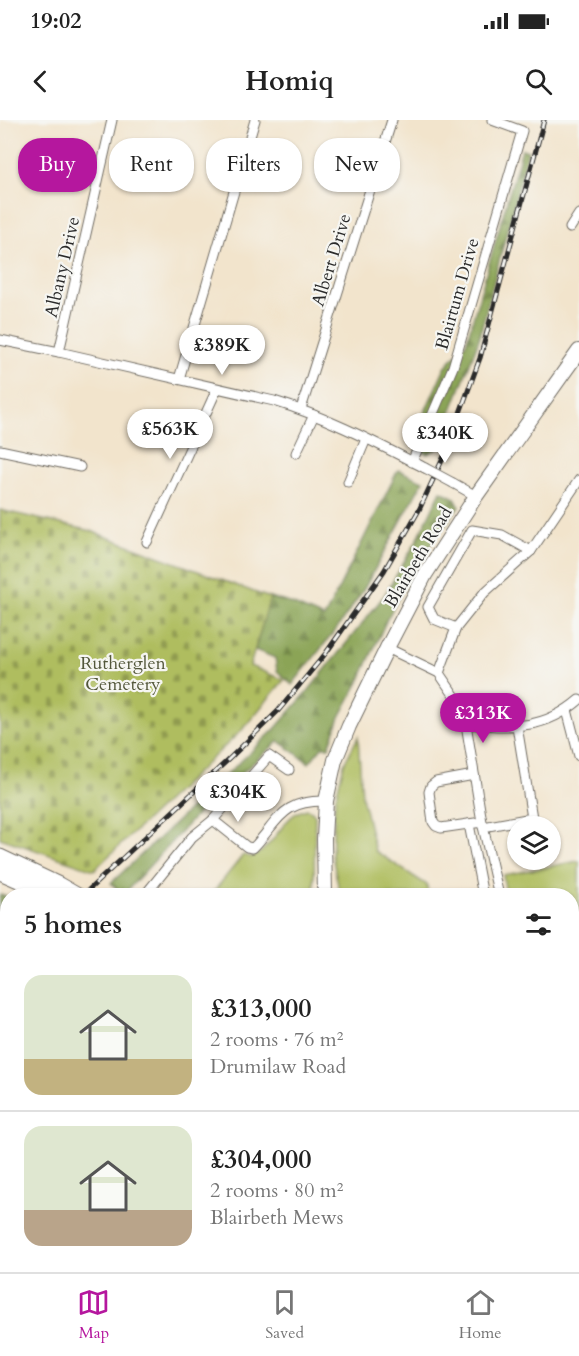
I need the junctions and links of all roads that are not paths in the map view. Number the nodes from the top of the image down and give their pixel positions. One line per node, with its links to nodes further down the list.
1 (112, 120): 9 (street, Albany Drive)
2 (255, 120): 10 (street)
3 (392, 120): 12 (street, Albert Drive)
4 (492, 120): 17 (street, Blairtum Drive)
5 (579, 214): 6 (street)
6 (570, 228)
7 (0, 340): 9 (street)
8 (579, 351): 21 (main road, Blairbeth Road)
9 (59, 352): 10 (street)
10 (178, 379): 11 (street)
11 (217, 389): 12 (street); 22 (street)
12 (301, 409): 13 (street)
13 (314, 415): 14 (street); 16 (street)
14 (366, 439): 17 (street); 20 (street)
15 (0, 450): 18 (street)
16 (296, 453)
17 (412, 462): 21 (street, bridge)
18 (80, 468)
19 (579, 480): 23 (street)
20 (348, 482)
21 (476, 496): 25 (main road, Blairbeth Road)
22 (147, 542)
23 (531, 551): 24 (street); 24 (street)
24 (456, 628): 26 (street)
25 (387, 648): 26 (street); 34 (main road, Blairbeth Road)
26 (439, 673): 29 (street)
27 (579, 700): 28 (street)
28 (567, 710): 30 (street); 31 (street)
29 (466, 724): 30 (street); 33 (street)
30 (517, 726): 37 (street)
31 (579, 756)
32 (288, 770): 35 (street)
33 (474, 775): 36 (street); 37 (street)
34 (326, 801): 35 (street); 43 (main road, Blairbeth Road)
35 (213, 820): 42 (street)
36 (469, 824): 37 (street); 44 (street)
37 (483, 825): 45 (street)
38 (0, 857): 41 (main road)
39 (0, 872): 40 (main road)
40 (37, 888)
41 (64, 888)
42 (152, 888)
43 (325, 888)
44 (481, 888)
45 (497, 888)

